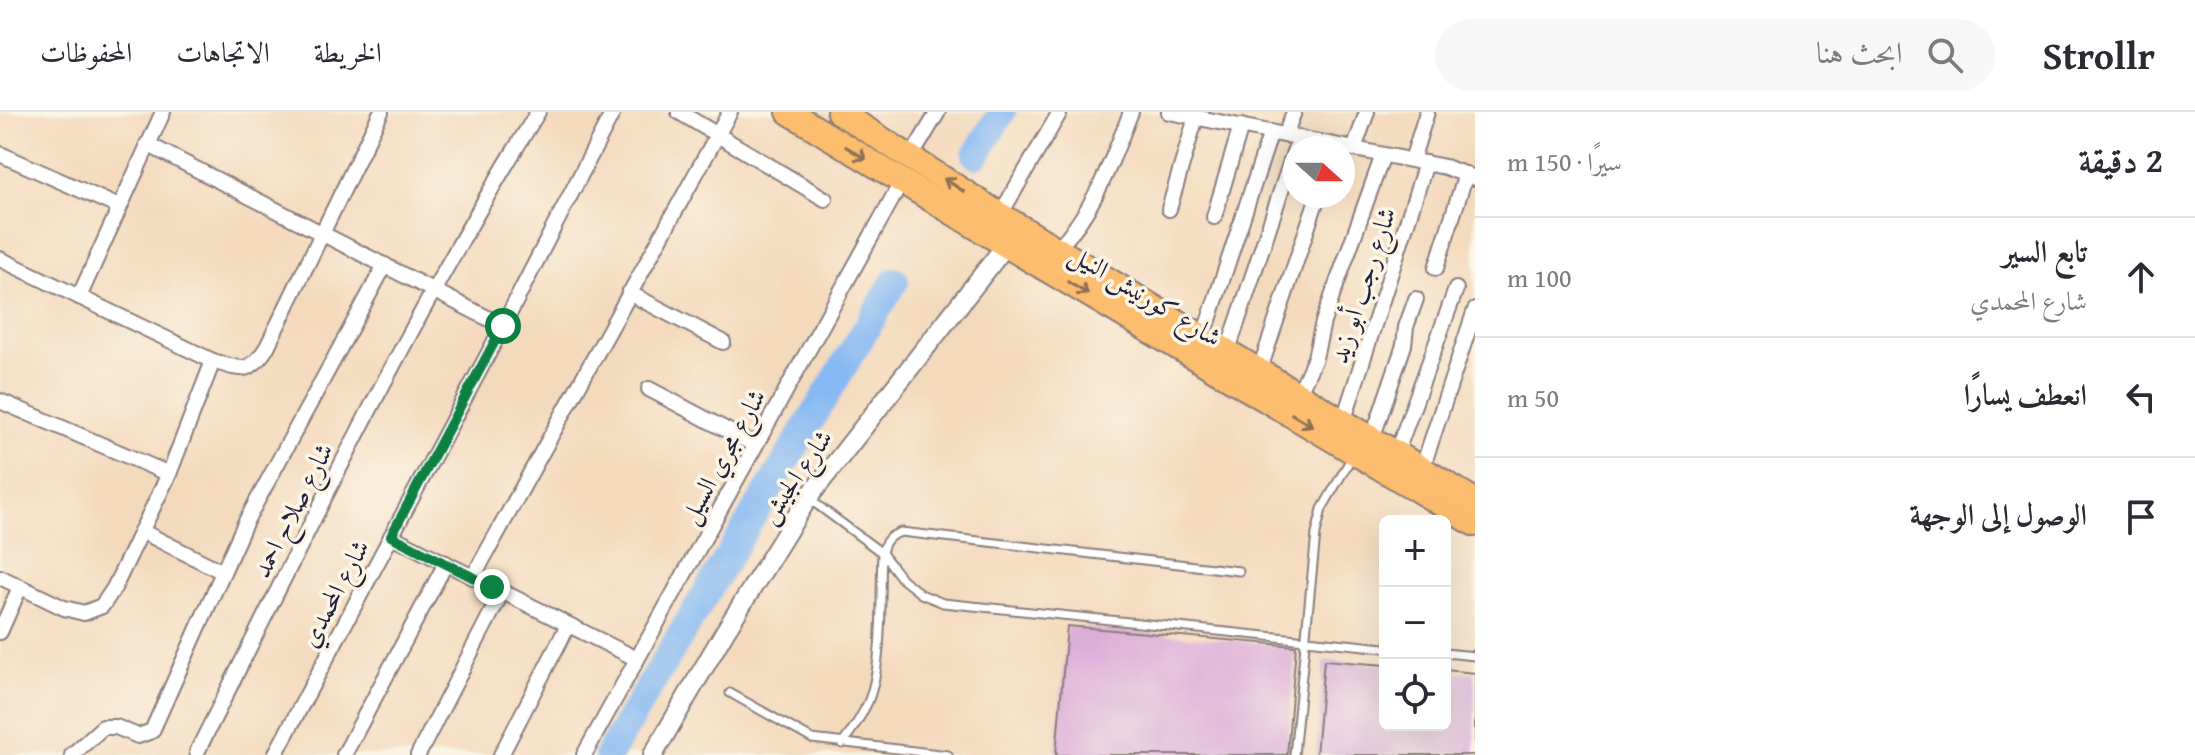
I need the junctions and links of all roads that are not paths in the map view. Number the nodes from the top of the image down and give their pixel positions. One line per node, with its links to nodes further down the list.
1 (163, 112): 21 (street)
2 (381, 112): 38 (street)
3 (538, 112): 45 (street, شارع صلاح احمد)
4 (613, 112): 50 (street, شارع المحمدي)
5 (679, 112): 18 (street)
6 (730, 112): 18 (street)
7 (789, 112): 31 (highway, شارع كورنيش النيل, one-way to 31)
8 (839, 112): 27 (highway, شارع كورنيش النيل)
9 (938, 112): 27 (street)
10 (1060, 112): 36 (street)
11 (1131, 112): 40 (street)
12 (1169, 112): 16 (street)
13 (1294, 112): 19 (street)
14 (1367, 112): 22 (street)
15 (1427, 112): 29 (street, شارع رجب أبو زيد)
16 (1196, 117): 17 (street); 35 (street)
17 (1234, 121): 20 (street); 37 (street)
18 (717, 135): 32 (street); 46 (street)
19 (1290, 136)
20 (1283, 138)
21 (147, 144): 33 (street); 38 (street)
22 (1355, 146)
23 (1355, 149): 26 (street)
24 (0, 154): 33 (street)
25 (1283, 154): 51 (street)
26 (1383, 155): 29 (street); 57 (street)
27 (911, 157): 36 (highway, شارع كورنيش النيل, one-way to 27)
28 (1283, 161): 53 (street)
29 (1419, 162): 30 (street); 59 (street, شارع رجب أبو زيد)
30 (1470, 176): 43 (street)
31 (902, 181): 39 (highway, شارع كورنيش النيل); 60 (street, شارع مجري السيل)
32 (825, 199)
33 (119, 207): 47 (street)
34 (1314, 208): 55 (street)
35 (1169, 209)
36 (1000, 215): 40 (highway, شارع كورنيش النيل)
37 (1214, 217)
38 (322, 233): 42 (street); 54 (street)
39 (1006, 245): 61 (highway, شارع كورنيش النيل, one-way to 61); 65 (street, شارع الجيش)
40 (1057, 249): 51 (highway, شارع كورنيش النيل)
41 (0, 259): 47 (street)
42 (385, 265): 45 (street); 73 (street)
43 (1436, 268)
44 (1456, 289): 62 (street)
45 (435, 291): 50 (street); 87 (street, شارع صلاح احمد)
46 (629, 293): 52 (street); 75 (street)
47 (79, 297): 54 (street)
48 (1416, 299): 61 (street)
49 (1475, 310): 63 (street)
50 (503, 326): 69 (street, شارع المحمدي)
51 (1203, 338): 53 (highway, شارع كورنيش النيل)
52 (723, 342)
53 (1227, 353): 55 (highway, شارع كورنيش النيل)
54 (213, 361): 64 (street)
55 (1259, 372): 57 (highway, شارع كورنيش النيل)
56 (649, 389): 60 (street)
57 (1298, 395): 59 (highway, شارع كورنيش النيل)
58 (0, 401): 64 (street)
59 (1343, 422): 61 (highway, شارع كورنيش النيل)
60 (755, 445): 84 (street, شارع مجري السيل)
61 (1363, 446): 62 (highway, شارع كورنيش النيل); 67 (highway, شارع كورنيش النيل); 80 (lane)
62 (1396, 454): 63 (highway, شارع كورنيش النيل)
63 (1422, 469): 66 (highway, شارع كورنيش النيل)
64 (169, 474): 68 (street)
65 (808, 498): 70 (lane); 94 (street, شارع الجيش)
66 (1475, 501)
67 (1475, 524)
68 (141, 531): 73 (street); 76 (street)
69 (391, 536): 71 (street); 89 (street, شارع المحمدي)
70 (882, 553): 72 (lane); 80 (lane); 86 (lane)
71 (446, 563): 75 (street); 90 (street)
72 (1239, 571)
73 (223, 572): 88 (street)
74 (0, 577): 76 (street)
75 (473, 577): 77 (street)
76 (20, 587): 79 (street)
77 (502, 592): 78 (street); 91 (street)
78 (568, 625): 84 (street); 92 (street)
79 (0, 632)
80 (1305, 640): 81 (lane); 96 (lane)
81 (1379, 647)
82 (1451, 654): 83 (lane)
83 (1475, 656)
84 (637, 659): 93 (street, شارع مجري السيل)
85 (730, 693): 86 (lane)
86 (842, 744): 95 (lane)
87 (197, 752)
88 (72, 755)
89 (275, 755)
90 (344, 755)
91 (418, 755)
92 (501, 755)
93 (584, 755)
94 (653, 755)
95 (948, 755)
96 (1294, 755)

